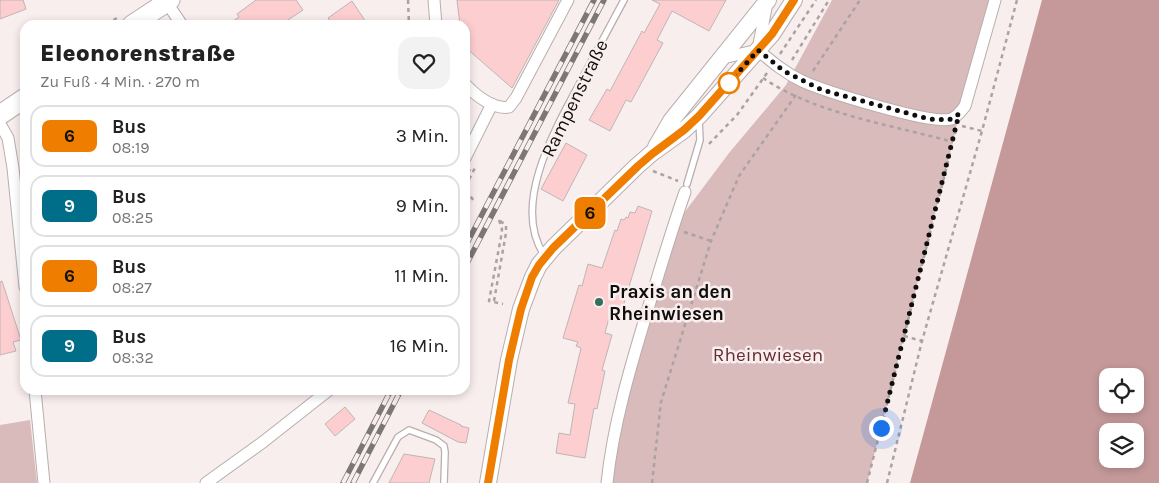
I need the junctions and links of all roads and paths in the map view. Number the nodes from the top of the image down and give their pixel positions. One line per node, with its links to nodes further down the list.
1 (408, 0): 15 (path)
2 (434, 0): 16 (street)
3 (568, 0): 27 (street)
4 (624, 0): 43 (lane, Rampenstraße)
5 (768, 0): 17 (street); 19 (main road)
6 (794, 0): 17 (main road)
7 (816, 0): 18 (path)
8 (829, 0): 20 (path)
9 (860, 0): 22 (path)
10 (995, 0): 17 (street)
11 (1017, 0): 31 (path)
12 (167, 1): 13 (main road); 14 (street)
13 (139, 20)
14 (179, 20)
15 (409, 20)
16 (436, 20)
17 (758, 50): 19 (street); 29 (main road)
18 (781, 52)
19 (723, 58): 35 (main road)
20 (790, 64)
21 (767, 72): 23 (path)
22 (810, 76)
23 (763, 78): 25 (path); 33 (path)
24 (470, 88): 27 (street)
25 (796, 96): 32 (path); 42 (path)
26 (20, 101): 28 (main road)
27 (492, 104): 34 (street)
28 (0, 115)
29 (699, 116): 35 (main road); 39 (lane)
30 (0, 124): 41 (street)
31 (982, 131): 32 (path); 47 (path)
32 (953, 142): 46 (path)
33 (707, 147)
34 (470, 148)
35 (652, 154): 37 (main road)
36 (476, 166): 38 (path)
37 (638, 166): 39 (path); 43 (main road)
38 (470, 177)
39 (686, 188): 40 (street)
40 (672, 229): 42 (path); 55 (street)
41 (20, 238)
42 (711, 241): 56 (path)
43 (546, 257): 54 (main road)
44 (494, 302): 44 (path); 45 (path)
45 (503, 304)
46 (904, 336): 47 (path); 57 (path)
47 (922, 341): 58 (path)
48 (35, 395): 50 (street)
49 (323, 395): 51 (street)
50 (44, 483)
51 (206, 483)
52 (373, 483): 53 (lane)
53 (444, 483)
54 (488, 483)
55 (607, 483)
56 (652, 483)
57 (867, 483)
58 (887, 483)

